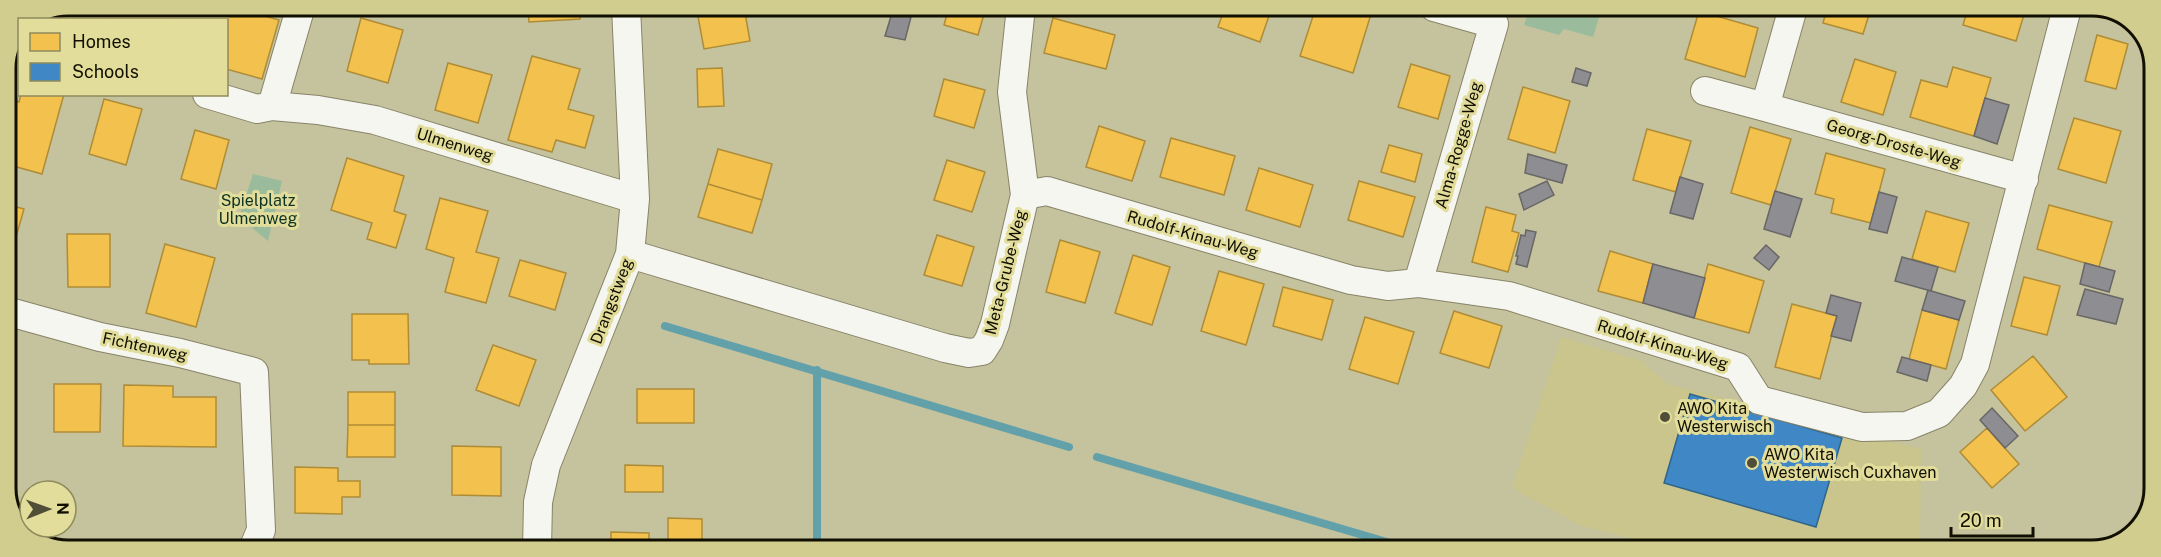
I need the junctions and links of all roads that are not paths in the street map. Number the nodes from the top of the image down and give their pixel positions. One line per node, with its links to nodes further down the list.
1 (298, 16): 9 (street)
2 (626, 16): 13 (street, Drangstweg)
3 (1019, 16): 12 (street, Meta-Grube-Weg)
4 (1481, 16): 15 (street, Alma-Rogge-Weg)
5 (1791, 16): 10 (street)
6 (2065, 16): 11 (street, Rudolf-Kinau-Weg)
7 (1705, 91): 10 (street, Georg-Droste-Weg)
8 (214, 96): 9 (street, Ulmenweg)
9 (272, 106): 13 (street, Ulmenweg)
10 (1765, 107): 11 (street, Georg-Droste-Weg)
11 (2024, 179): 15 (street, Rudolf-Kinau-Weg)
12 (1025, 195): 14 (street, Meta-Grube-Weg); 15 (street, Rudolf-Kinau-Weg)
13 (635, 199): 14 (street, Drangstweg)
14 (630, 254): 20 (street, Drangstweg)
15 (1418, 283)
16 (17, 314): 17 (street, Fichtenweg)
17 (36, 319): 18 (street, Fichtenweg); 19 (street, Fichtenweg)
18 (17, 323)
19 (257, 540)
20 (537, 540)

